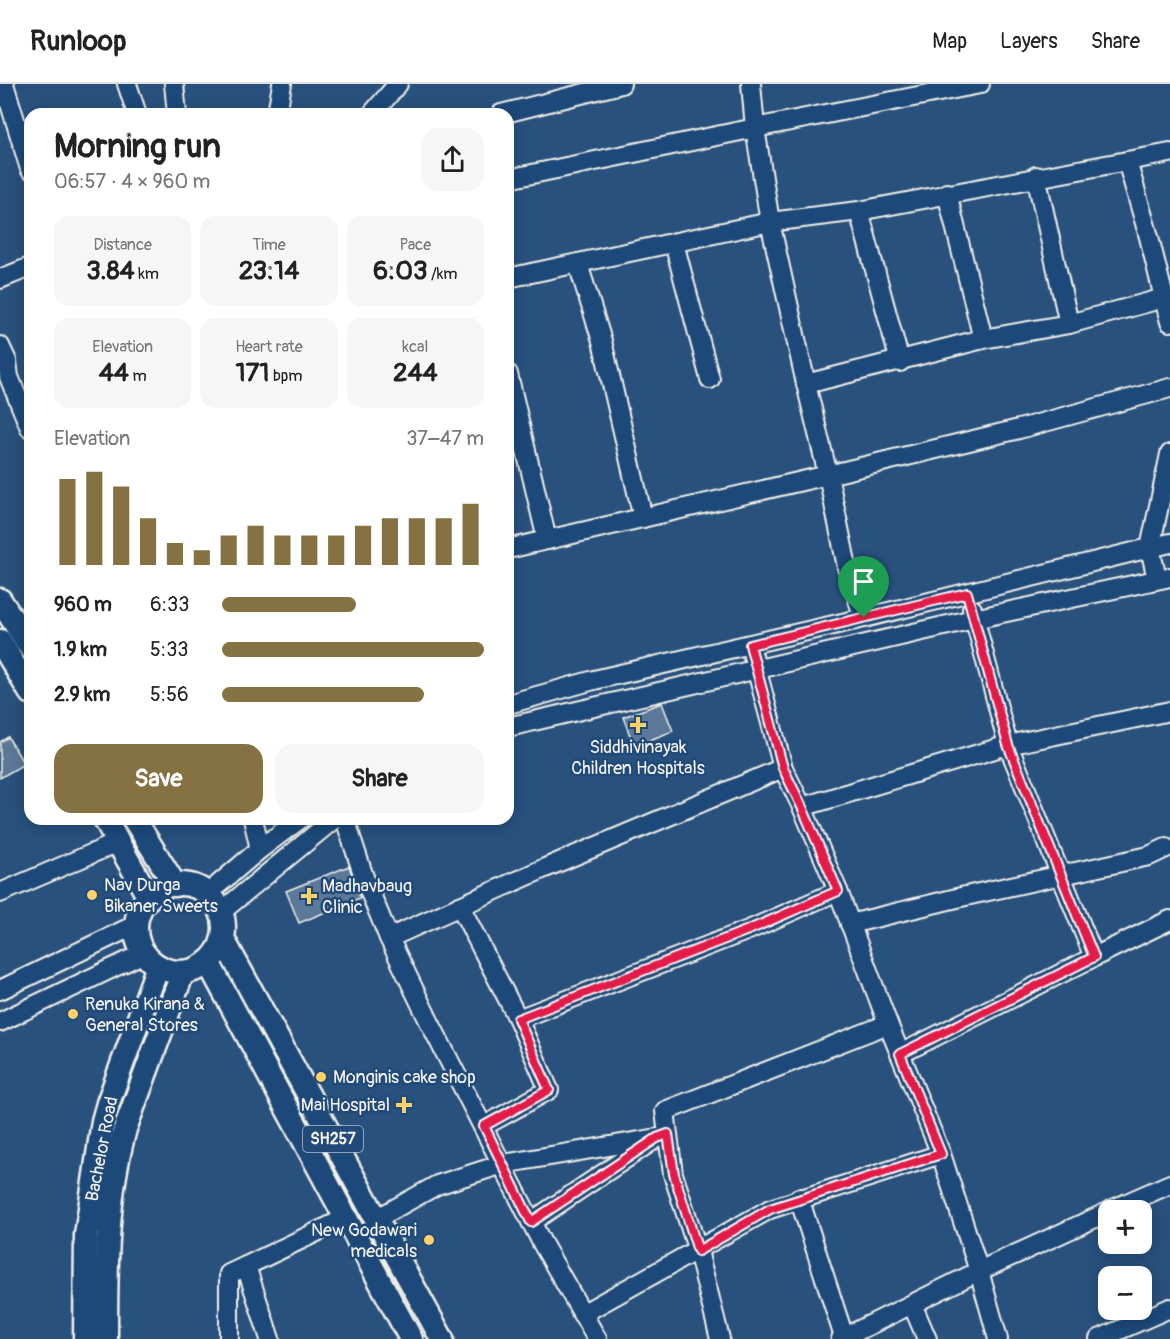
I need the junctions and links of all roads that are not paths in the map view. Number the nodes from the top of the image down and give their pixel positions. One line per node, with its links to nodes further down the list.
1 (4, 84): 15 (street)
2 (127, 84): 9 (street)
3 (174, 84): 10 (street)
4 (282, 84): 11 (street)
5 (398, 84): 12 (street)
6 (621, 84): 13 (street)
7 (751, 84): 14 (street)
8 (980, 84): 14 (street)
9 (135, 108)
10 (176, 108)
11 (278, 108)
12 (377, 108)
13 (514, 111)
14 (755, 128): 19 (street); 22 (street)
15 (24, 149)
16 (1170, 153): 17 (street)
17 (1127, 161): 18 (street); 28 (street)
18 (1036, 177): 20 (street); 30 (street)
19 (514, 178)
20 (947, 193): 21 (street); 31 (street)
21 (859, 211): 22 (street); 33 (street)
22 (770, 222): 23 (street); 35 (street)
23 (674, 243): 24 (street); 34 (street)
24 (578, 264): 26 (street); 41 (street)
25 (24, 269): 27 (street)
26 (514, 277)
27 (0, 279)
28 (1164, 298): 29 (street); 30 (street)
29 (1170, 322)
30 (1069, 324): 31 (street)
31 (983, 339): 33 (street)
32 (0, 346): 38 (street)
33 (900, 362): 35 (street)
34 (710, 379)
35 (806, 384): 40 (street)
36 (1170, 388): 40 (street)
37 (514, 400): 42 (street)
38 (24, 413)
39 (1170, 454): 45 (street)
40 (828, 475): 41 (street); 49 (street)
41 (643, 518): 42 (street)
42 (547, 540): 44 (street)
43 (1170, 543): 45 (street)
44 (514, 548)
45 (1150, 548): 46 (street); 47 (street)
46 (1163, 578): 50 (street)
47 (967, 593): 49 (street); 50 (street)
48 (0, 600): 51 (main road)
49 (864, 618): 53 (street)
50 (974, 619): 54 (street); 59 (street)
51 (24, 623)
52 (0, 641): 55 (main road)
53 (750, 645): 54 (street); 56 (street)
54 (757, 670): 58 (street); 60 (street)
55 (24, 682)
56 (514, 702)
57 (1170, 711): 59 (street)
58 (514, 721)
59 (1008, 745): 61 (street); 71 (street)
60 (783, 768): 61 (street); 77 (street)
61 (802, 807): 73 (street)
62 (109, 825): 68 (main road)
63 (138, 825): 72 (main road)
64 (253, 825): 70 (street)
65 (292, 825): 70 (street)
66 (327, 825): 78 (street)
67 (347, 825): 82 (street)
68 (119, 842): 74 (street); 76 (main road)
69 (1166, 848): 71 (street)
70 (260, 849): 75 (street)
71 (1059, 875): 81 (street); 84 (street)
72 (175, 885): 75 (main road); 76 (main road)
73 (838, 891): 81 (street); 89 (street)
74 (0, 893)
75 (207, 894): 78 (main road)
76 (149, 898): 80 (main road)
77 (460, 906): 82 (street); 89 (street)
78 (221, 912): 83 (main road)
79 (1170, 920): 84 (street)
80 (137, 924): 85 (main road); 88 (street)
81 (850, 924): 91 (street)
82 (389, 938): 93 (street)
83 (223, 939): 86 (main road); 102 (main road, SH257)
84 (1094, 957): 92 (street)
85 (151, 960): 87 (main road); 90 (street); 111 (main road, Bachelor Road)
86 (208, 962): 87 (main road); 101 (main road, SH257)
87 (183, 972): 112 (main road, Bachelor Road)
88 (0, 990)
89 (518, 1019): 93 (street)
90 (0, 1023)
91 (888, 1024): 92 (street); 94 (street)
92 (900, 1054): 95 (street)
93 (484, 1126): 96 (street)
94 (662, 1136): 96 (street); 103 (street); 104 (street)
95 (941, 1154): 98 (street); 106 (street)
96 (503, 1164): 102 (street); 103 (street)
97 (1170, 1184): 99 (street)
98 (799, 1198): 104 (street); 110 (street)
99 (1134, 1200)
100 (1098, 1216): 106 (street)
101 (346, 1218): 105 (street); 115 (main road, SH257)
102 (376, 1219): 116 (main road, SH257)
103 (531, 1222): 109 (street)
104 (698, 1251): 109 (street); 118 (street)
105 (246, 1266): 113 (street); 114 (street)
106 (979, 1271): 107 (street); 120 (street)
107 (912, 1304): 110 (street); 119 (street)
108 (1170, 1308): 121 (street)
109 (582, 1314): 117 (street)
110 (842, 1338)
111 (85, 1339)
112 (106, 1339)
113 (229, 1339)
114 (270, 1339)
115 (411, 1339)
116 (442, 1339)
117 (597, 1339)
118 (720, 1339)
119 (927, 1339)
120 (998, 1339)
121 (1099, 1339)

